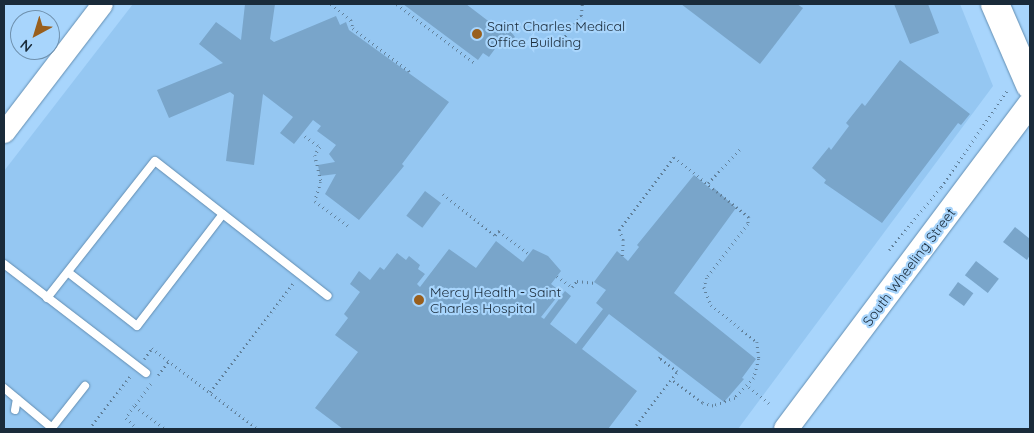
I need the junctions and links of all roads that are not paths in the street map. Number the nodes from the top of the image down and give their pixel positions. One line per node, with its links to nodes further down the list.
1 (102, 4): 5 (street)
2 (995, 4): 3 (highway)
3 (1025, 73)
4 (1030, 104): 17 (main road, South Wheeling Street)
5 (4, 132)
6 (223, 214): 8 (lane); 8 (lane); 9 (lane)
7 (4, 264): 10 (lane)
8 (69, 273): 10 (lane)
9 (328, 296)
10 (47, 298): 11 (lane)
11 (146, 373)
12 (85, 386): 16 (lane)
13 (4, 388): 14 (lane)
14 (17, 399): 15 (lane); 16 (lane)
15 (15, 410)
16 (52, 428)
17 (786, 429)

